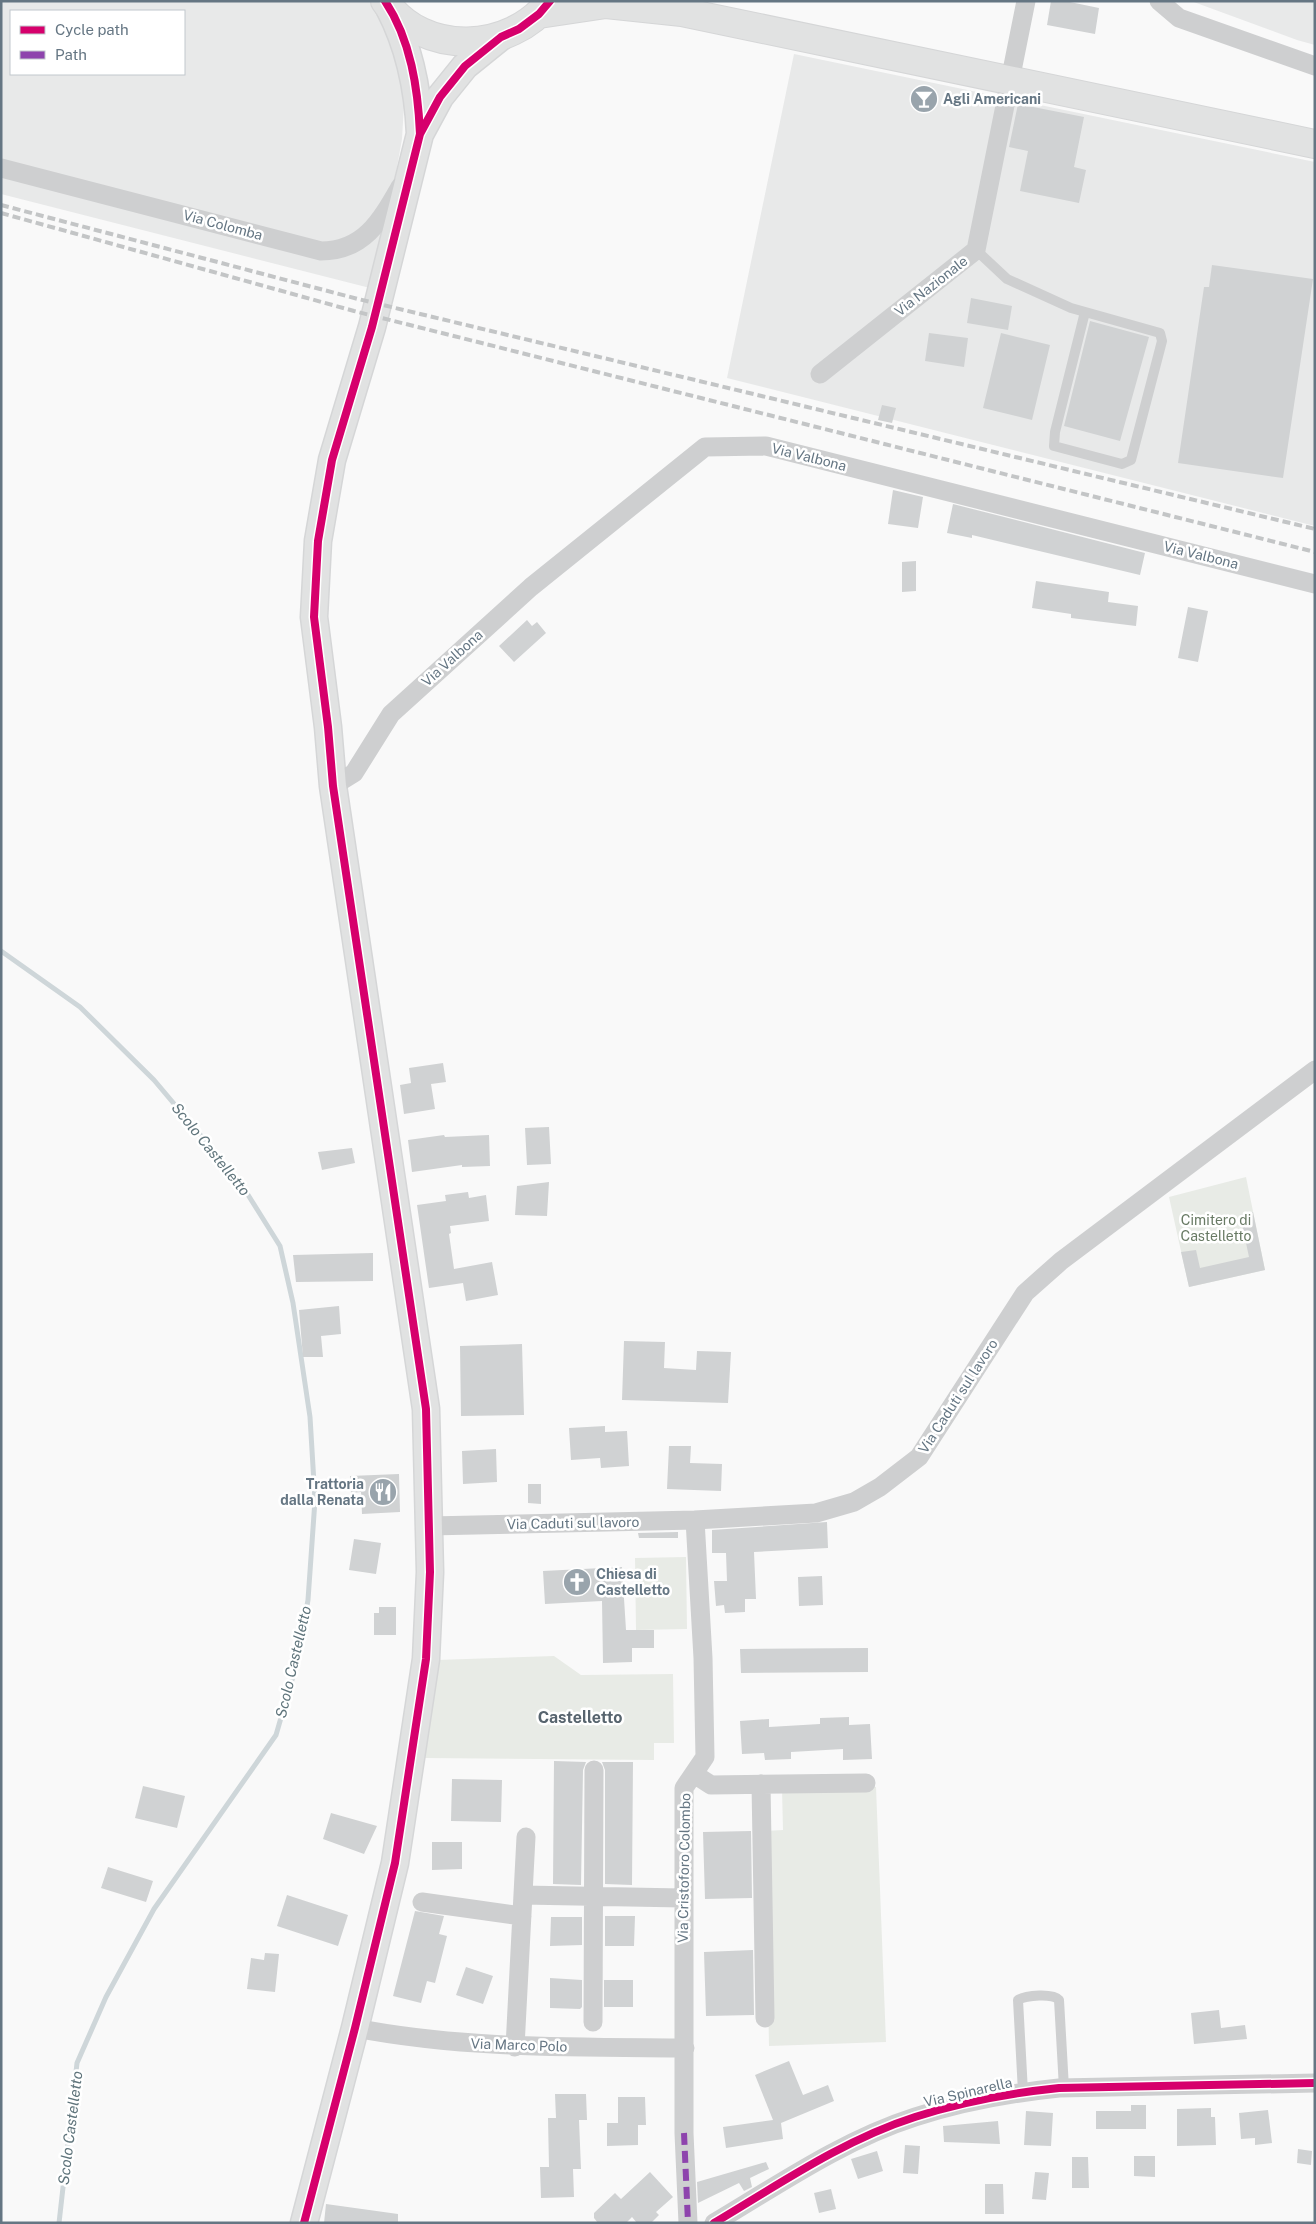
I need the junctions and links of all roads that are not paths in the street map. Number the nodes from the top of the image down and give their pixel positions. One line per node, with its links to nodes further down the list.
1 (1026, 1): 8 (street, Via Nazionale)
2 (1159, 1): 7 (street)
3 (387, 4): 6 (main road); 9 (street)
4 (671, 7): 5 (main road); 8 (main road)
5 (545, 8): 6 (main road)
6 (501, 37): 9 (street)
7 (1315, 66)
8 (1009, 79): 10 (main road); 13 (street, Via Nazionale)
9 (420, 134): 12 (street)
10 (1315, 144)
11 (1, 168): 12 (street, Via Colomba)
12 (410, 170): 17 (street)
13 (976, 250): 14 (lane); 15 (street, Via Nazionale)
14 (1085, 312): 14 (lane)
15 (820, 374)
16 (1315, 584): 17 (street, Via Valbona)
17 (333, 786): 20 (street)
18 (1315, 1070): 19 (street, Via Caduti sul lavoro)
19 (696, 1520): 20 (street, Via Caduti sul lavoro); 22 (street, Via Cristoforo Colombo)
20 (429, 1526): 33 (street)
21 (594, 1770): 27 (street)
22 (694, 1774): 24 (street); 28 (street, Via Cristoforo Colombo)
23 (866, 1783): 24 (street)
24 (761, 1784): 31 (street)
25 (526, 1838): 26 (street)
26 (523, 1896): 27 (street); 30 (street)
27 (593, 1897): 28 (street); 32 (street)
28 (682, 1898): 35 (street, Via Cristoforo Colombo)
29 (422, 1902): 30 (street)
30 (522, 1916): 34 (street)
31 (765, 2018)
32 (593, 2022)
33 (355, 2028): 34 (street, Via Marco Polo); 39 (street)
34 (515, 2047): 35 (street, Via Marco Polo)
35 (685, 2048): 40 (street, Via Cristoforo Colombo)
36 (1315, 2083): 37 (street, Via Spinarella)
37 (1064, 2088): 38 (street, Via Spinarella); 38 (lane)
38 (1023, 2092): 41 (street, Via Spinarella)
39 (304, 2223)
40 (688, 2223)
41 (714, 2223)

